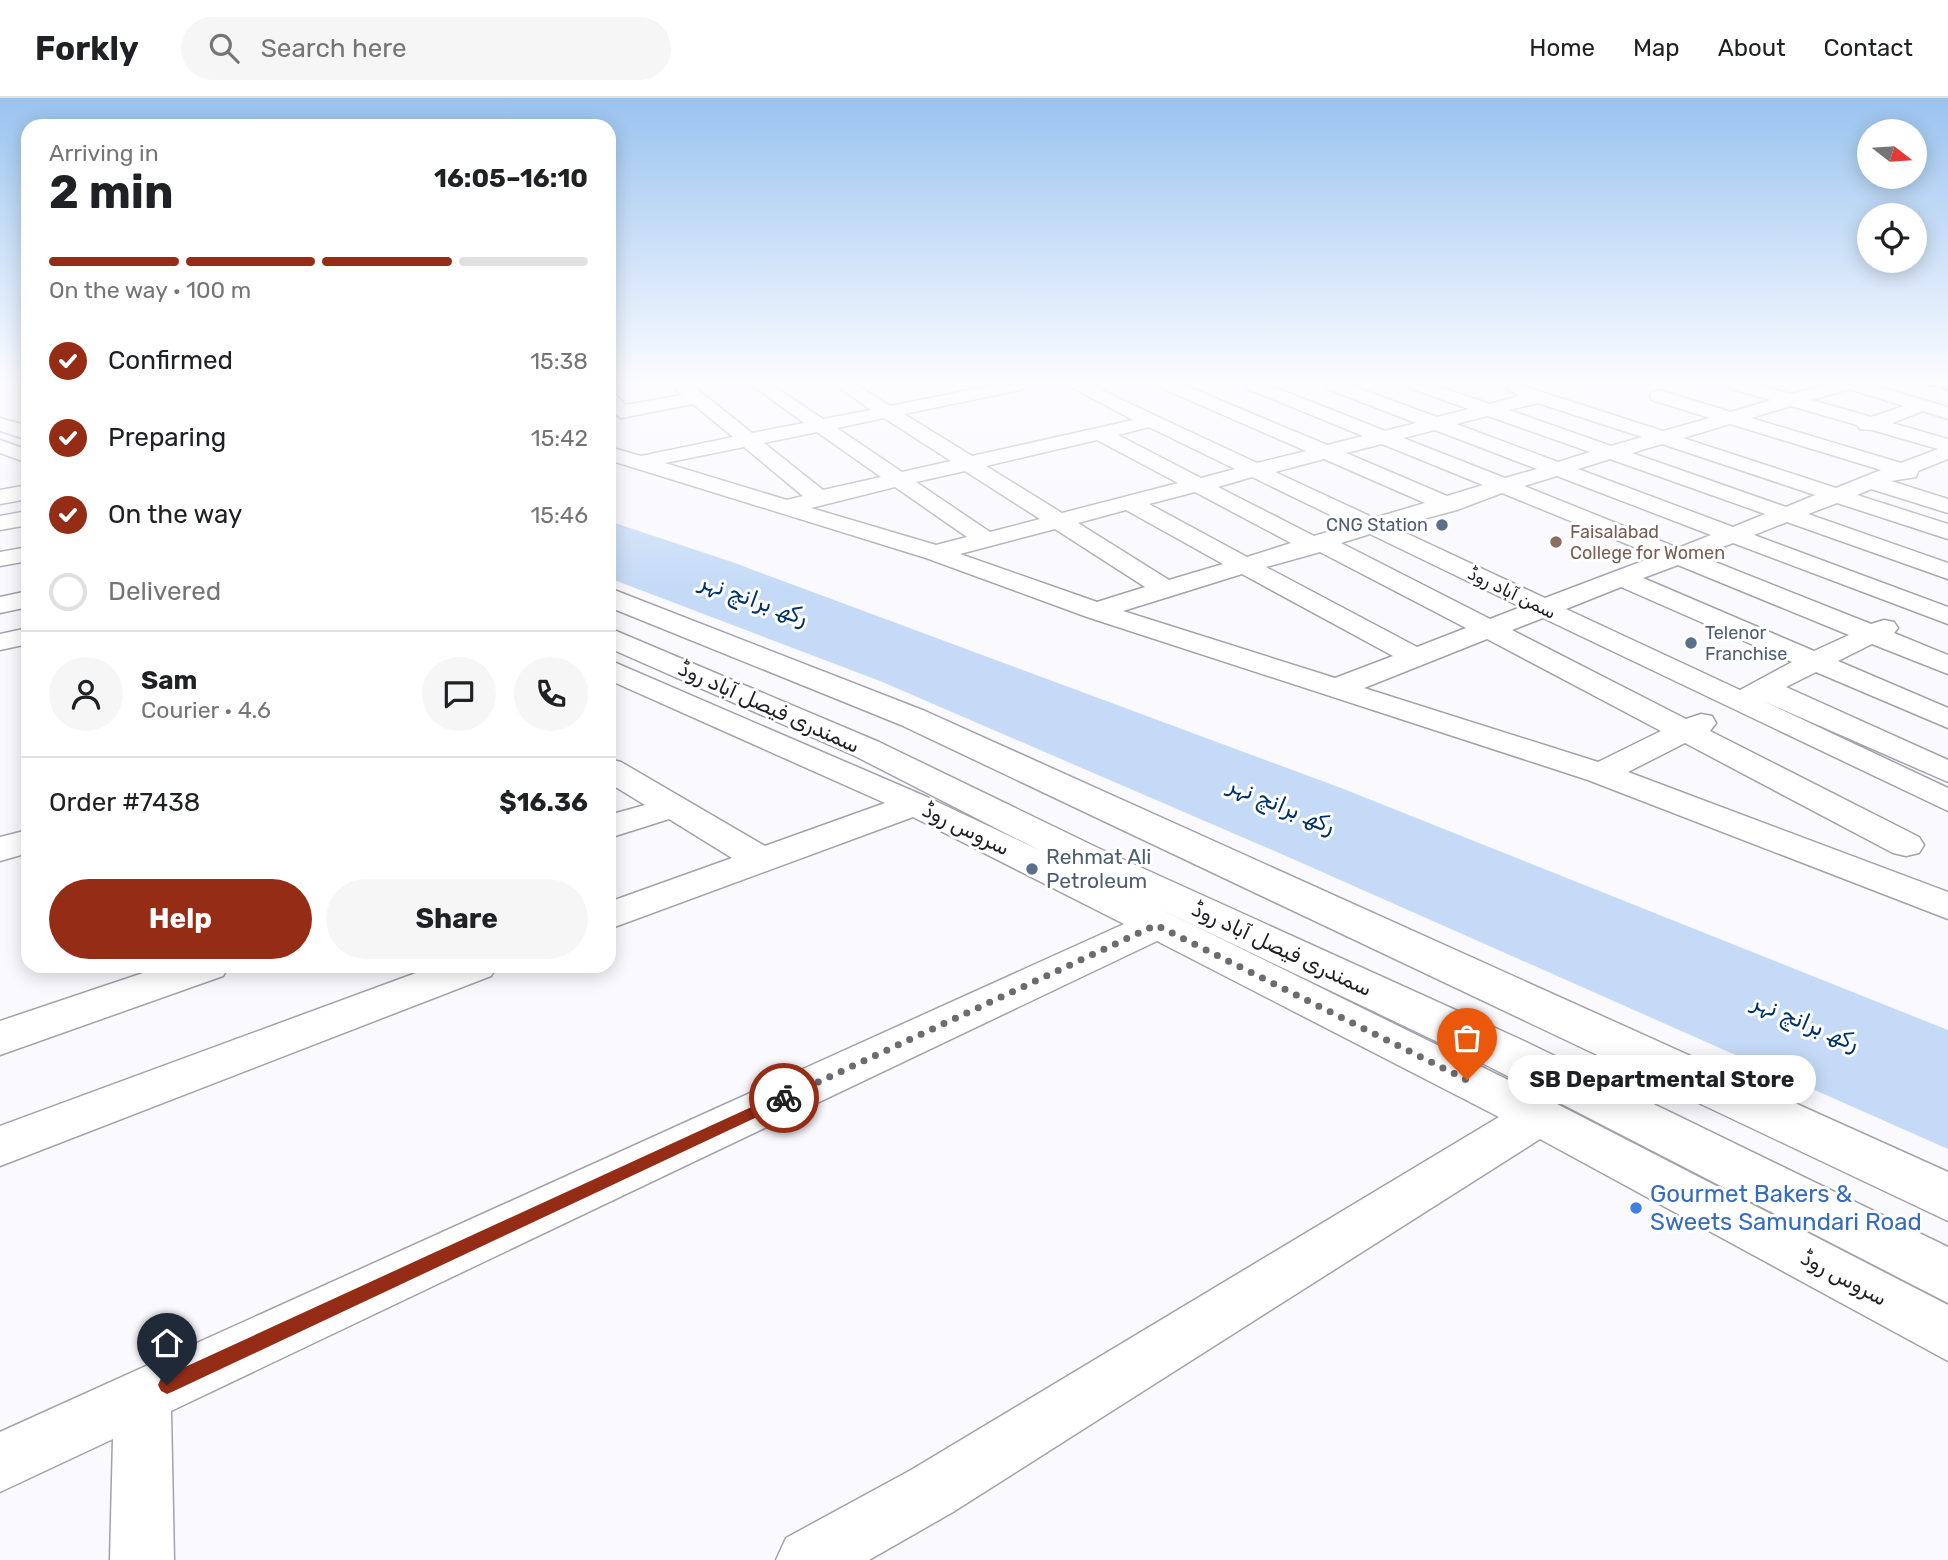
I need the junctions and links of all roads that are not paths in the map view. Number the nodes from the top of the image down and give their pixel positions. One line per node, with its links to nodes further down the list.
1 (681, 453): 21 (street)
2 (763, 453): 36 (street)
3 (861, 453): 28 (street)
4 (953, 453): 22 (street)
5 (1011, 453): 22 (street)
6 (1138, 453): 30 (street)
7 (1238, 453): 24 (street, سمن آباد روڈ)
8 (1321, 453): 24 (street)
9 (1329, 453): 38 (street)
10 (1424, 453): 32 (street)
11 (1517, 453): 25 (street)
12 (1609, 453): 25 (street)
13 (1616, 453): 41 (street)
14 (1712, 453): 34 (street)
15 (1774, 453): 19 (street)
16 (1784, 453): 19 (street)
17 (1847, 453): 26 (street)
18 (616, 455): 21 (street)
19 (1779, 455): 29 (street)
20 (1943, 455): 26 (street)
21 (642, 461): 40 (street)
22 (969, 463): 28 (street); 43 (street)
23 (21, 467): 27 (street)
24 (1267, 467): 30 (street); 45 (street, سمن آباد روڈ)
25 (1559, 469): 32 (street); 47 (street)
26 (1900, 470): 29 (street); 31 (street)
27 (2, 472)
28 (898, 479): 36 (street); 48 (street)
29 (1871, 481): 34 (street); 39 (street)
30 (1199, 485): 37 (street); 49 (street)
31 (1948, 485)
32 (1506, 486): 38 (street); 52 (street)
33 (21, 494): 35 (street)
34 (1837, 495): 41 (street); 46 (street)
35 (0, 498)
36 (819, 498): 40 (street)
37 (1129, 503): 43 (street); 54 (street)
38 (1449, 505): 45 (street)
39 (1948, 506)
40 (786, 508): 50 (street)
41 (1788, 514): 47 (street); 55 (street)
42 (21, 519): 44 (street)
43 (1057, 521): 48 (street); 57 (street)
44 (0, 523)
45 (1390, 523): 49 (street); 58 (street, سمن آباد روڈ); 62 (street, سمن آباد روڈ)
46 (1941, 525)
47 (1733, 534): 52 (street); 63 (street)
48 (986, 540): 50 (street)
49 (1318, 545): 54 (street); 65 (street)
50 (935, 553): 64 (street)
51 (21, 555): 53 (street)
52 (1679, 555): 56 (street); 66 (street)
53 (0, 559)
54 (1247, 566): 57 (street); 70 (street)
55 (1948, 571)
56 (1622, 578): 58 (street); 71 (street)
57 (1167, 590): 64 (street)
58 (1569, 598): 62 (street); 75 (street, سمن آباد روڈ)
59 (21, 600): 61 (street)
60 (616, 600): 84 (main road, سمندری فیصل آباد روڈ)
61 (0, 605)
62 (1543, 608): 65 (street); 75 (street, سمن آباد روڈ)
63 (1941, 608): 66 (street)
64 (1096, 611): 74 (street)
65 (1488, 629): 70 (street); 77 (street)
66 (1871, 634): 71 (street); 72 (street)
67 (21, 638): 69 (street)
68 (616, 640): 90 (main road, سمندری فیصل آباد روڈ)
69 (0, 642)
70 (1415, 657): 74 (street)
71 (1814, 662): 75 (street); 76 (street)
72 (1948, 665)
73 (616, 672): 82 (street, سروس روڈ)
74 (1334, 689): 80 (street)
75 (1752, 696): 77 (street); 78 (street, سمن آباد روڈ); 81 (street, سمن آباد روڈ)
76 (1948, 719)
77 (1686, 730): 80 (street); 87 (street)
78 (1948, 772)
79 (616, 773): 83 (street)
80 (1600, 773): 91 (street)
81 (1948, 801)
82 (915, 804): 89 (street); 90 (street, سروس روڈ)
83 (673, 807): 85 (street); 89 (street)
84 (1130, 817): 90 (main road); 100 (main road, سمندری فیصل آباد روڈ)
85 (616, 825)
86 (21, 843): 88 (street)
87 (1906, 845)
88 (0, 849)
89 (761, 859): 92 (street)
90 (1070, 865): 93 (street, سروس روڈ); 101 (main road, سمندری فیصل آباد روڈ)
91 (1948, 906)
92 (616, 913)
93 (1156, 925): 98 (street, سروس روڈ); 103 (street)
94 (171, 973): 96 (street)
95 (458, 973): 99 (street)
96 (138, 979): 97 (street)
97 (0, 1038)
98 (1539, 1116): 102 (street, سروس روڈ); 106 (street)
99 (0, 1146)
100 (1948, 1196)
101 (1948, 1276)
102 (1948, 1334)
103 (142, 1397): 104 (street); 105 (street)
104 (0, 1462)
105 (142, 1560)
106 (808, 1560)

